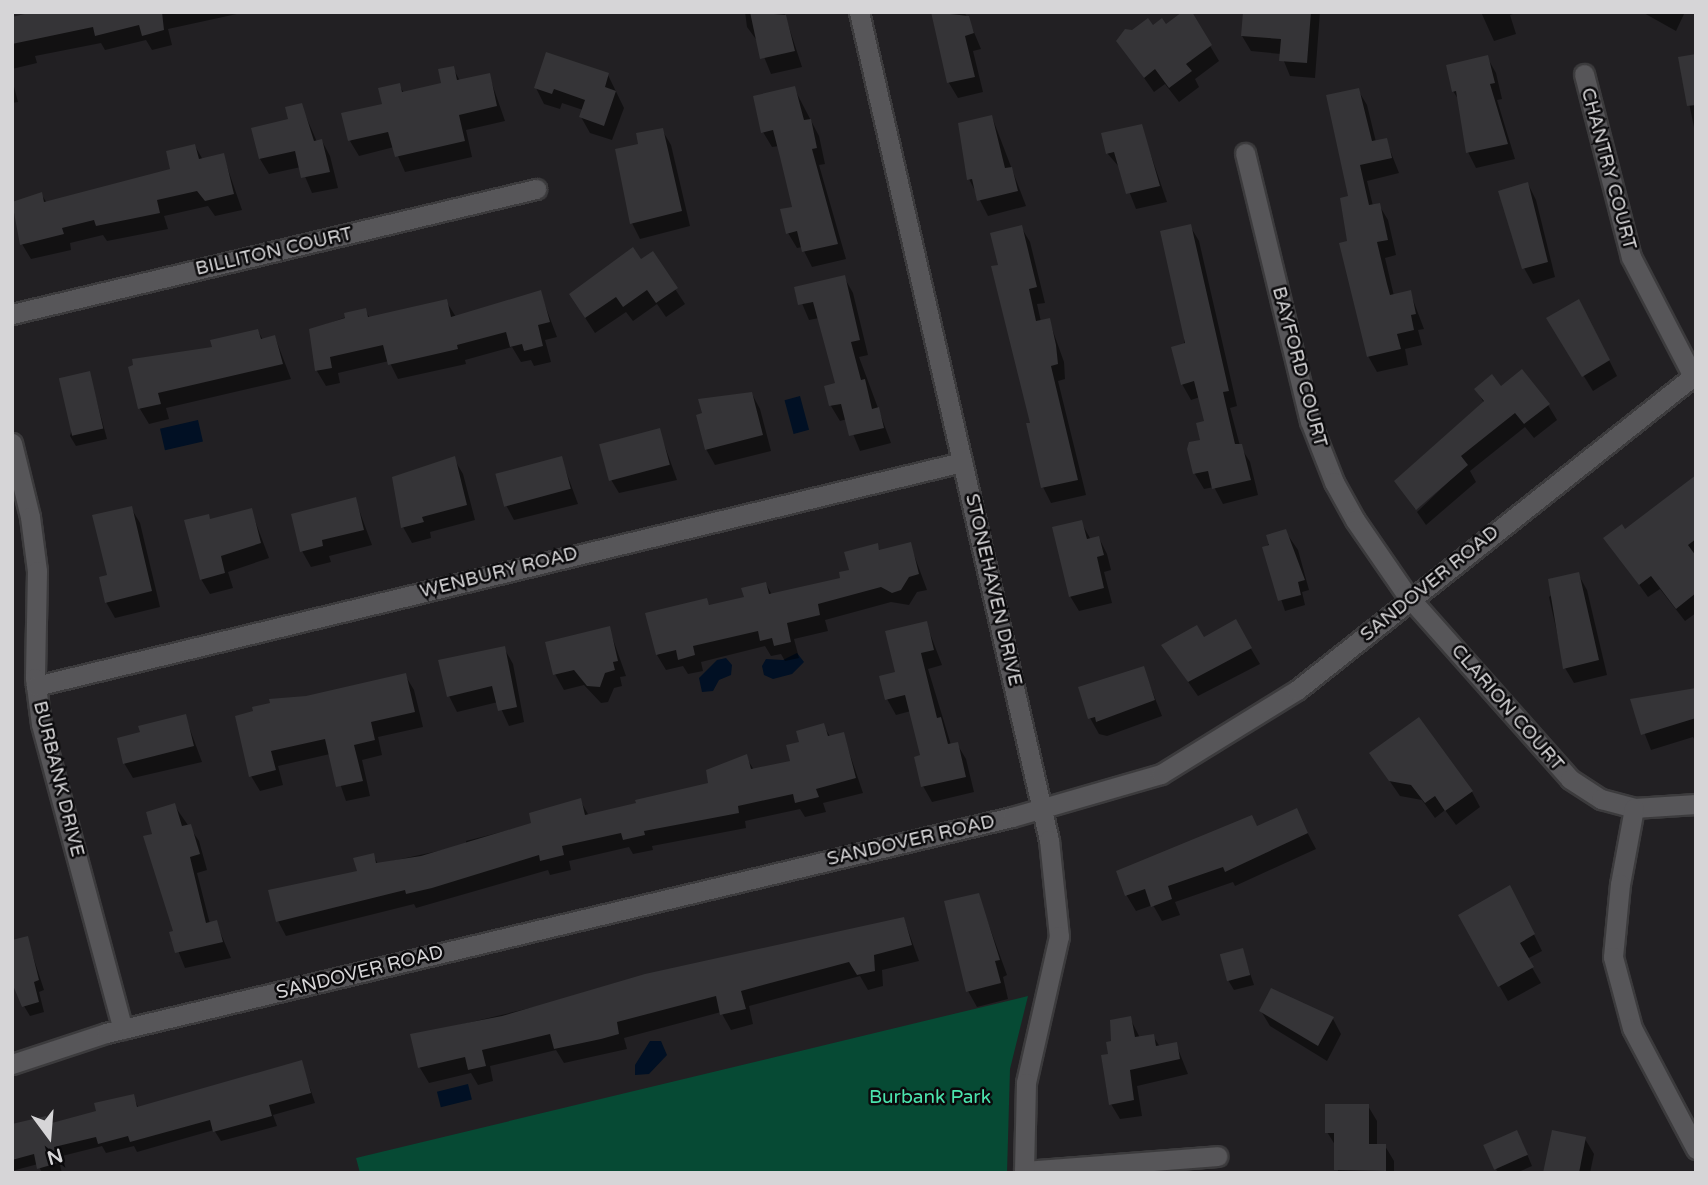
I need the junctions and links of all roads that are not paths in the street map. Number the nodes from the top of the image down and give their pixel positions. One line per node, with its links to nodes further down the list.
1 (859, 12): 8 (street, STONEHAVEN DRIVE)
2 (1584, 74): 6 (street, CHANTRY COURT)
3 (1245, 153): 9 (street, BAYFORD COURT)
4 (536, 189): 5 (street, BILLITON COURT)
5 (12, 314)
6 (1694, 375): 9 (street, SANDOVER ROAD)
7 (12, 443): 10 (street, BURBANK DRIVE)
8 (962, 462): 10 (street, WENBURY ROAD); 13 (street, STONEHAVEN DRIVE)
9 (1412, 600): 12 (street, CLARION COURT); 13 (street, SANDOVER ROAD)
10 (36, 686): 14 (street, BURBANK DRIVE)
11 (1696, 804): 12 (street, CLARION COURT)
12 (1634, 808): 16 (street)
13 (1043, 809): 14 (street, SANDOVER ROAD); 18 (street, STONEHAVEN DRIVE)
14 (123, 1029): 15 (street, SANDOVER ROAD)
15 (12, 1065)
16 (1696, 1149)
17 (1217, 1156): 18 (street)
18 (1024, 1172)

